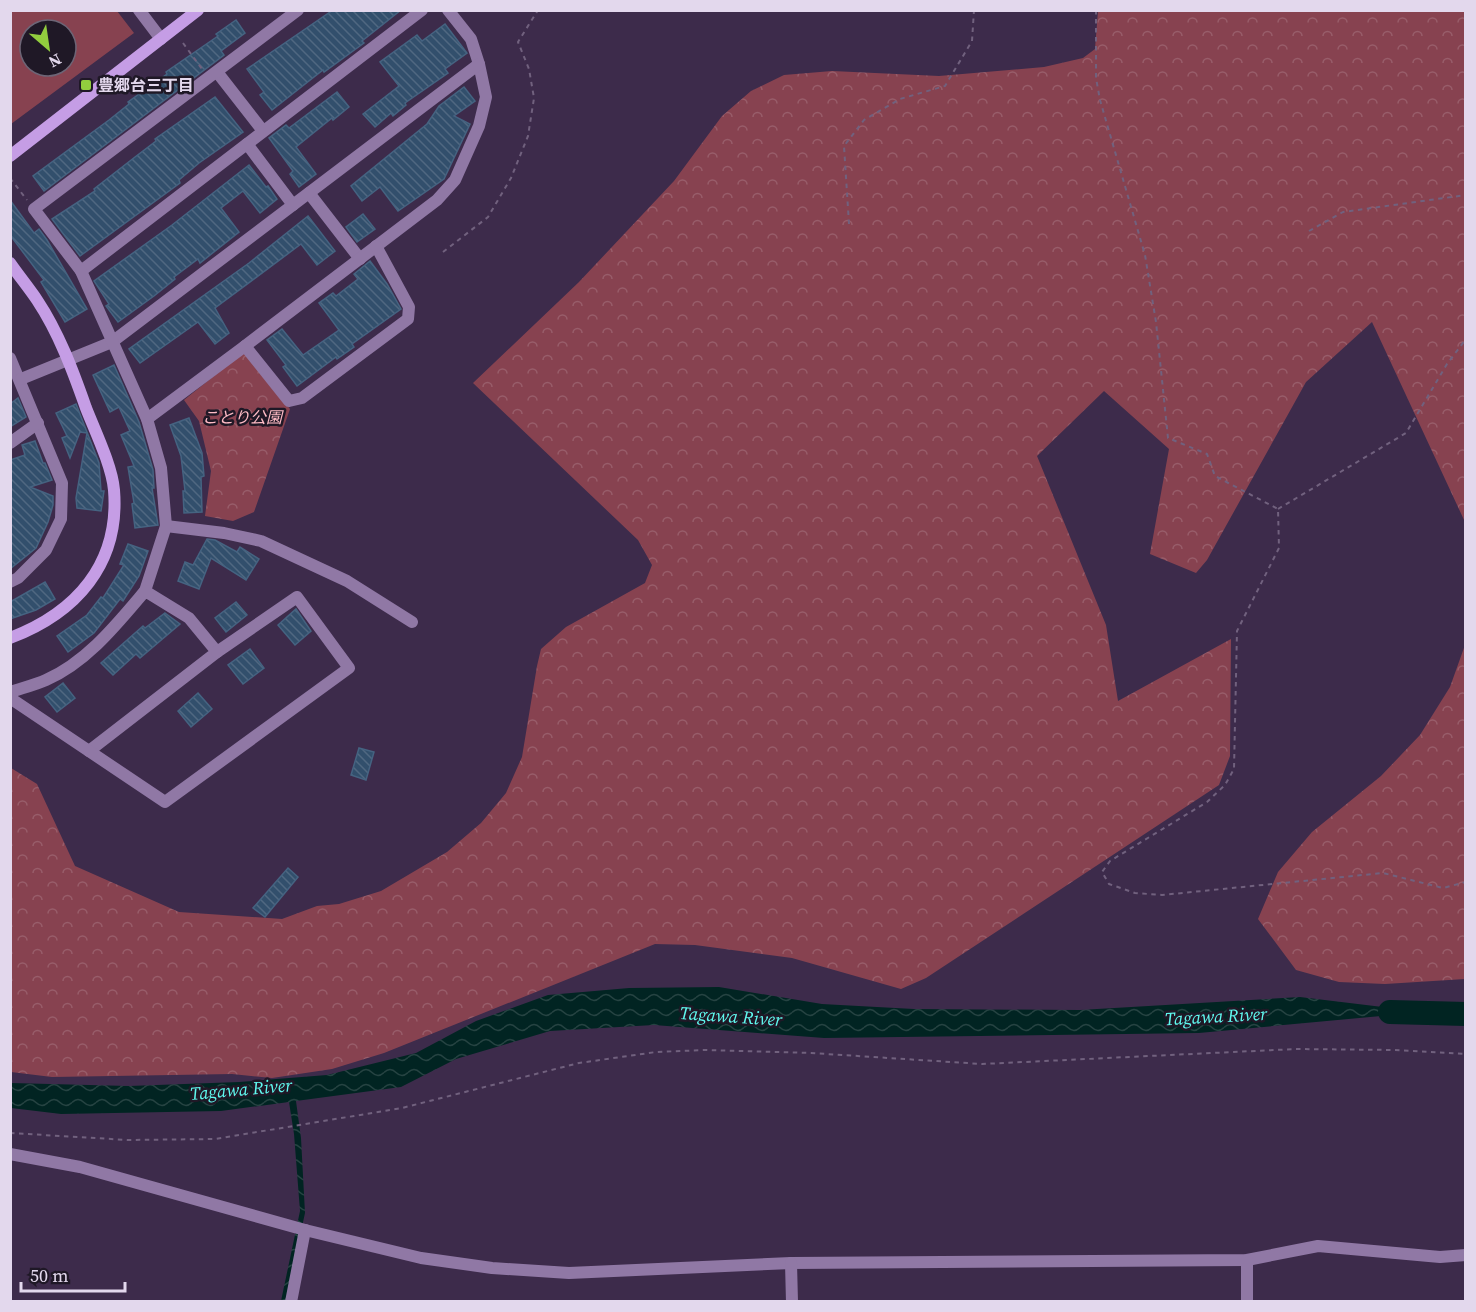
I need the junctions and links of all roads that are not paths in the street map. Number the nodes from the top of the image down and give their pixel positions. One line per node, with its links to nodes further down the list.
1 (139, 10): 6 (street)
2 (198, 10): 6 (street)
3 (298, 10): 8 (street)
4 (422, 10): 9 (street)
5 (448, 10): 7 (street)
6 (161, 39): 11 (street)
7 (479, 64): 12 (street); 14 (street)
8 (213, 75): 9 (street); 17 (street)
9 (263, 131): 10 (street)
10 (247, 144): 13 (street); 17 (street)
11 (10, 156)
12 (309, 193): 13 (street); 15 (street)
13 (293, 205): 18 (street)
14 (376, 246): 15 (street); 19 (street)
15 (360, 258): 19 (street)
16 (10, 263): 21 (street)
17 (81, 270): 18 (street)
18 (112, 342): 21 (street); 23 (street)
19 (245, 346): 23 (street)
20 (10, 358): 22 (street)
21 (69, 360): 22 (street); 30 (street)
22 (21, 380): 24 (street)
23 (147, 419): 26 (street)
24 (38, 423): 25 (street); 27 (street)
25 (10, 443)
26 (166, 526): 28 (street); 29 (street)
27 (10, 582)
28 (145, 591): 31 (street); 32 (street)
29 (412, 622)
30 (10, 638)
31 (217, 652): 34 (street); 34 (street)
32 (10, 692)
33 (10, 698): 34 (street)
34 (90, 751)
35 (10, 1154): 36 (street)
36 (305, 1230): 39 (street); 40 (street)
37 (1466, 1256): 38 (street)
38 (1247, 1260): 39 (street); 42 (street)
39 (792, 1263): 41 (street)
40 (291, 1302)
41 (792, 1302)
42 (1247, 1302)

